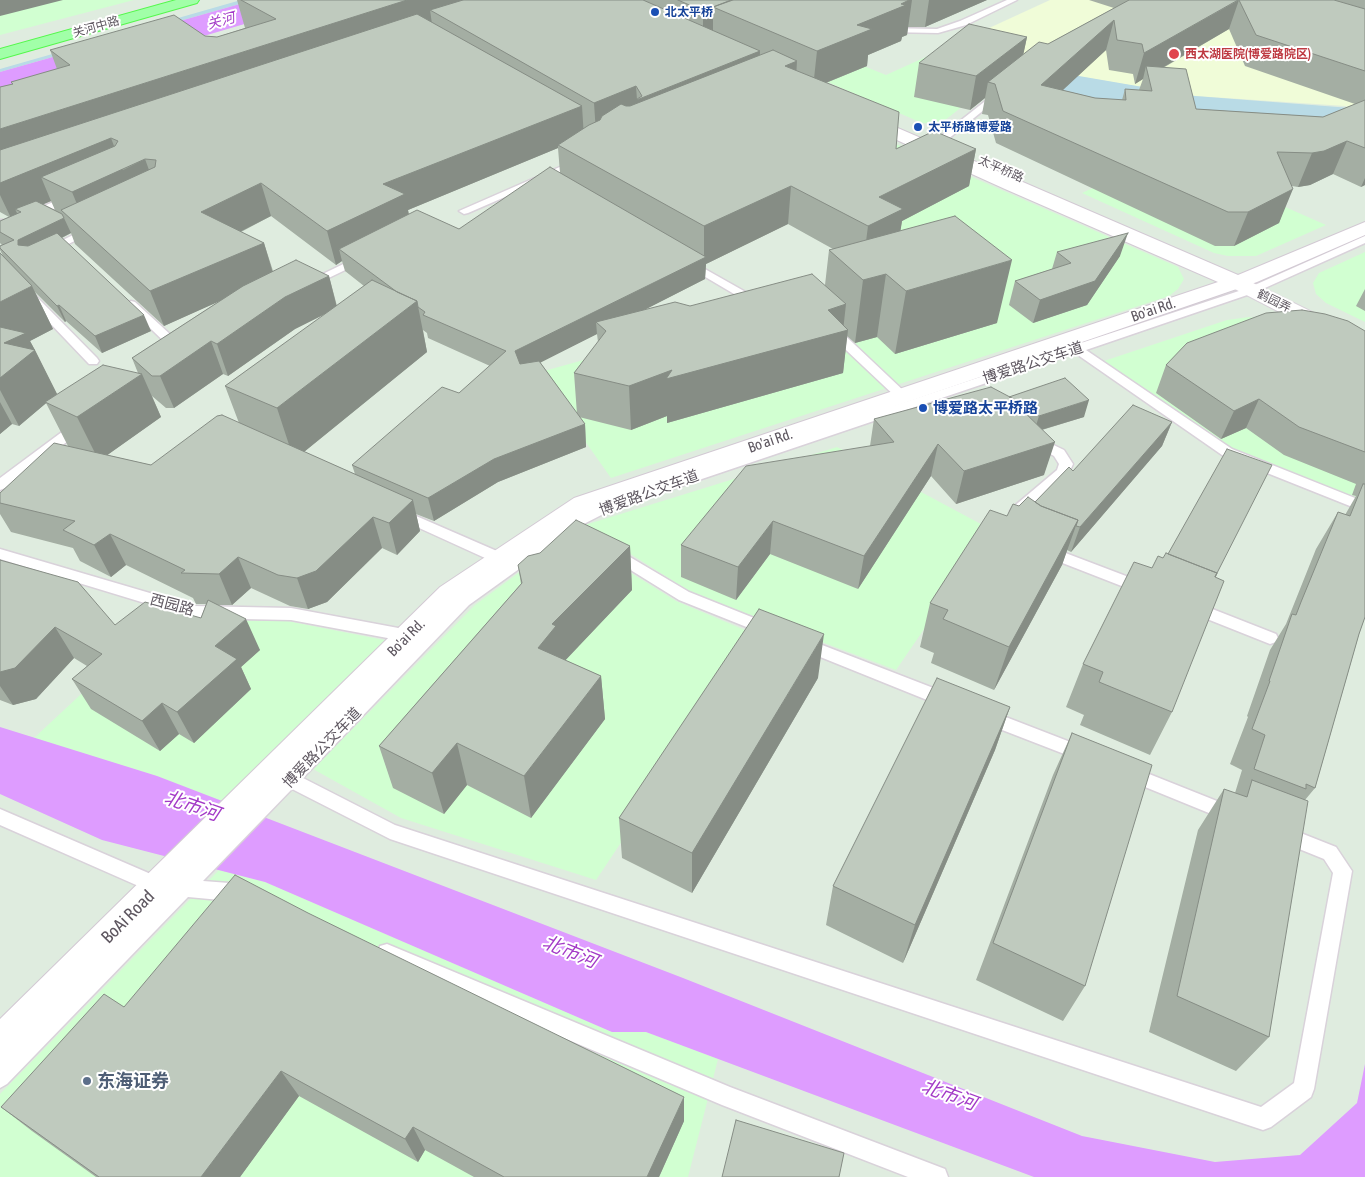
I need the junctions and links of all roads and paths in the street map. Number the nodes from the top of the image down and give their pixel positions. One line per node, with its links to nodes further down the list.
1 (163, 0): 5 (main road, 关河中路)
2 (192, 0): 6 (main road, 关河中路)
3 (1012, 0): 4 (lane)
4 (878, 28)
5 (0, 45)
6 (0, 54)
7 (1005, 88): 8 (lane)
8 (939, 142): 19 (main road, 太平桥路); 19 (main road, 太平桥路)
9 (590, 157): 11 (lane)
10 (79, 194): 12 (lane)
11 (464, 210)
12 (0, 223)
13 (103, 224): 17 (lane)
14 (1365, 228): 19 (main road, Bo'ai Rd.)
15 (1365, 239): 19 (lane)
16 (371, 253): 21 (lane)
17 (40, 254)
18 (683, 259): 23 (lane)
19 (1250, 284): 25 (main road, 鹤园弄); 26 (main road, Bo'ai Rd.); 27 (main road, 鹤园弄)
20 (20, 286): 29 (lane)
21 (300, 289)
22 (120, 294): 28 (lane)
23 (769, 294)
24 (823, 322): 31 (lane)
25 (1365, 336)
26 (1071, 345): 30 (main road, Bo'ai Rd.); 37 (lane)
27 (1365, 347)
28 (183, 353)
29 (94, 361)
30 (938, 389): 31 (main road, Bo'ai Rd.); 32 (lane); 38 (lane, 博爱路公交车道)
31 (902, 396): 38 (main road, Bo'ai Rd.)
32 (962, 402)
33 (87, 420): 35 (lane)
34 (1023, 434): 39 (lane)
35 (0, 485)
36 (385, 507): 42 (lane)
37 (1365, 507)
38 (566, 522): 42 (main road, Bo'ai Rd.); 47 (lane, 博爱路公交车道); 49 (lane)
39 (1014, 527)
40 (1033, 545): 43 (lane)
41 (0, 554): 45 (lane, 西园路)
42 (501, 559): 45 (main road, Bo'ai Rd.)
43 (1151, 591)
44 (1179, 602): 46 (lane)
45 (409, 636): 47 (main road, Bo'ai Rd.)
46 (1270, 638)
47 (275, 783): 50 (lane); 51 (main road, BoAi Road)
48 (0, 817): 51 (lane)
49 (1247, 820)
50 (1266, 827)
51 (178, 881): 52 (lane); 54 (main road, BoAi Road); 55 (lane)
52 (265, 898)
53 (370, 945): 56 (lane)
54 (0, 1046)
55 (0, 1077)
56 (937, 1177)

